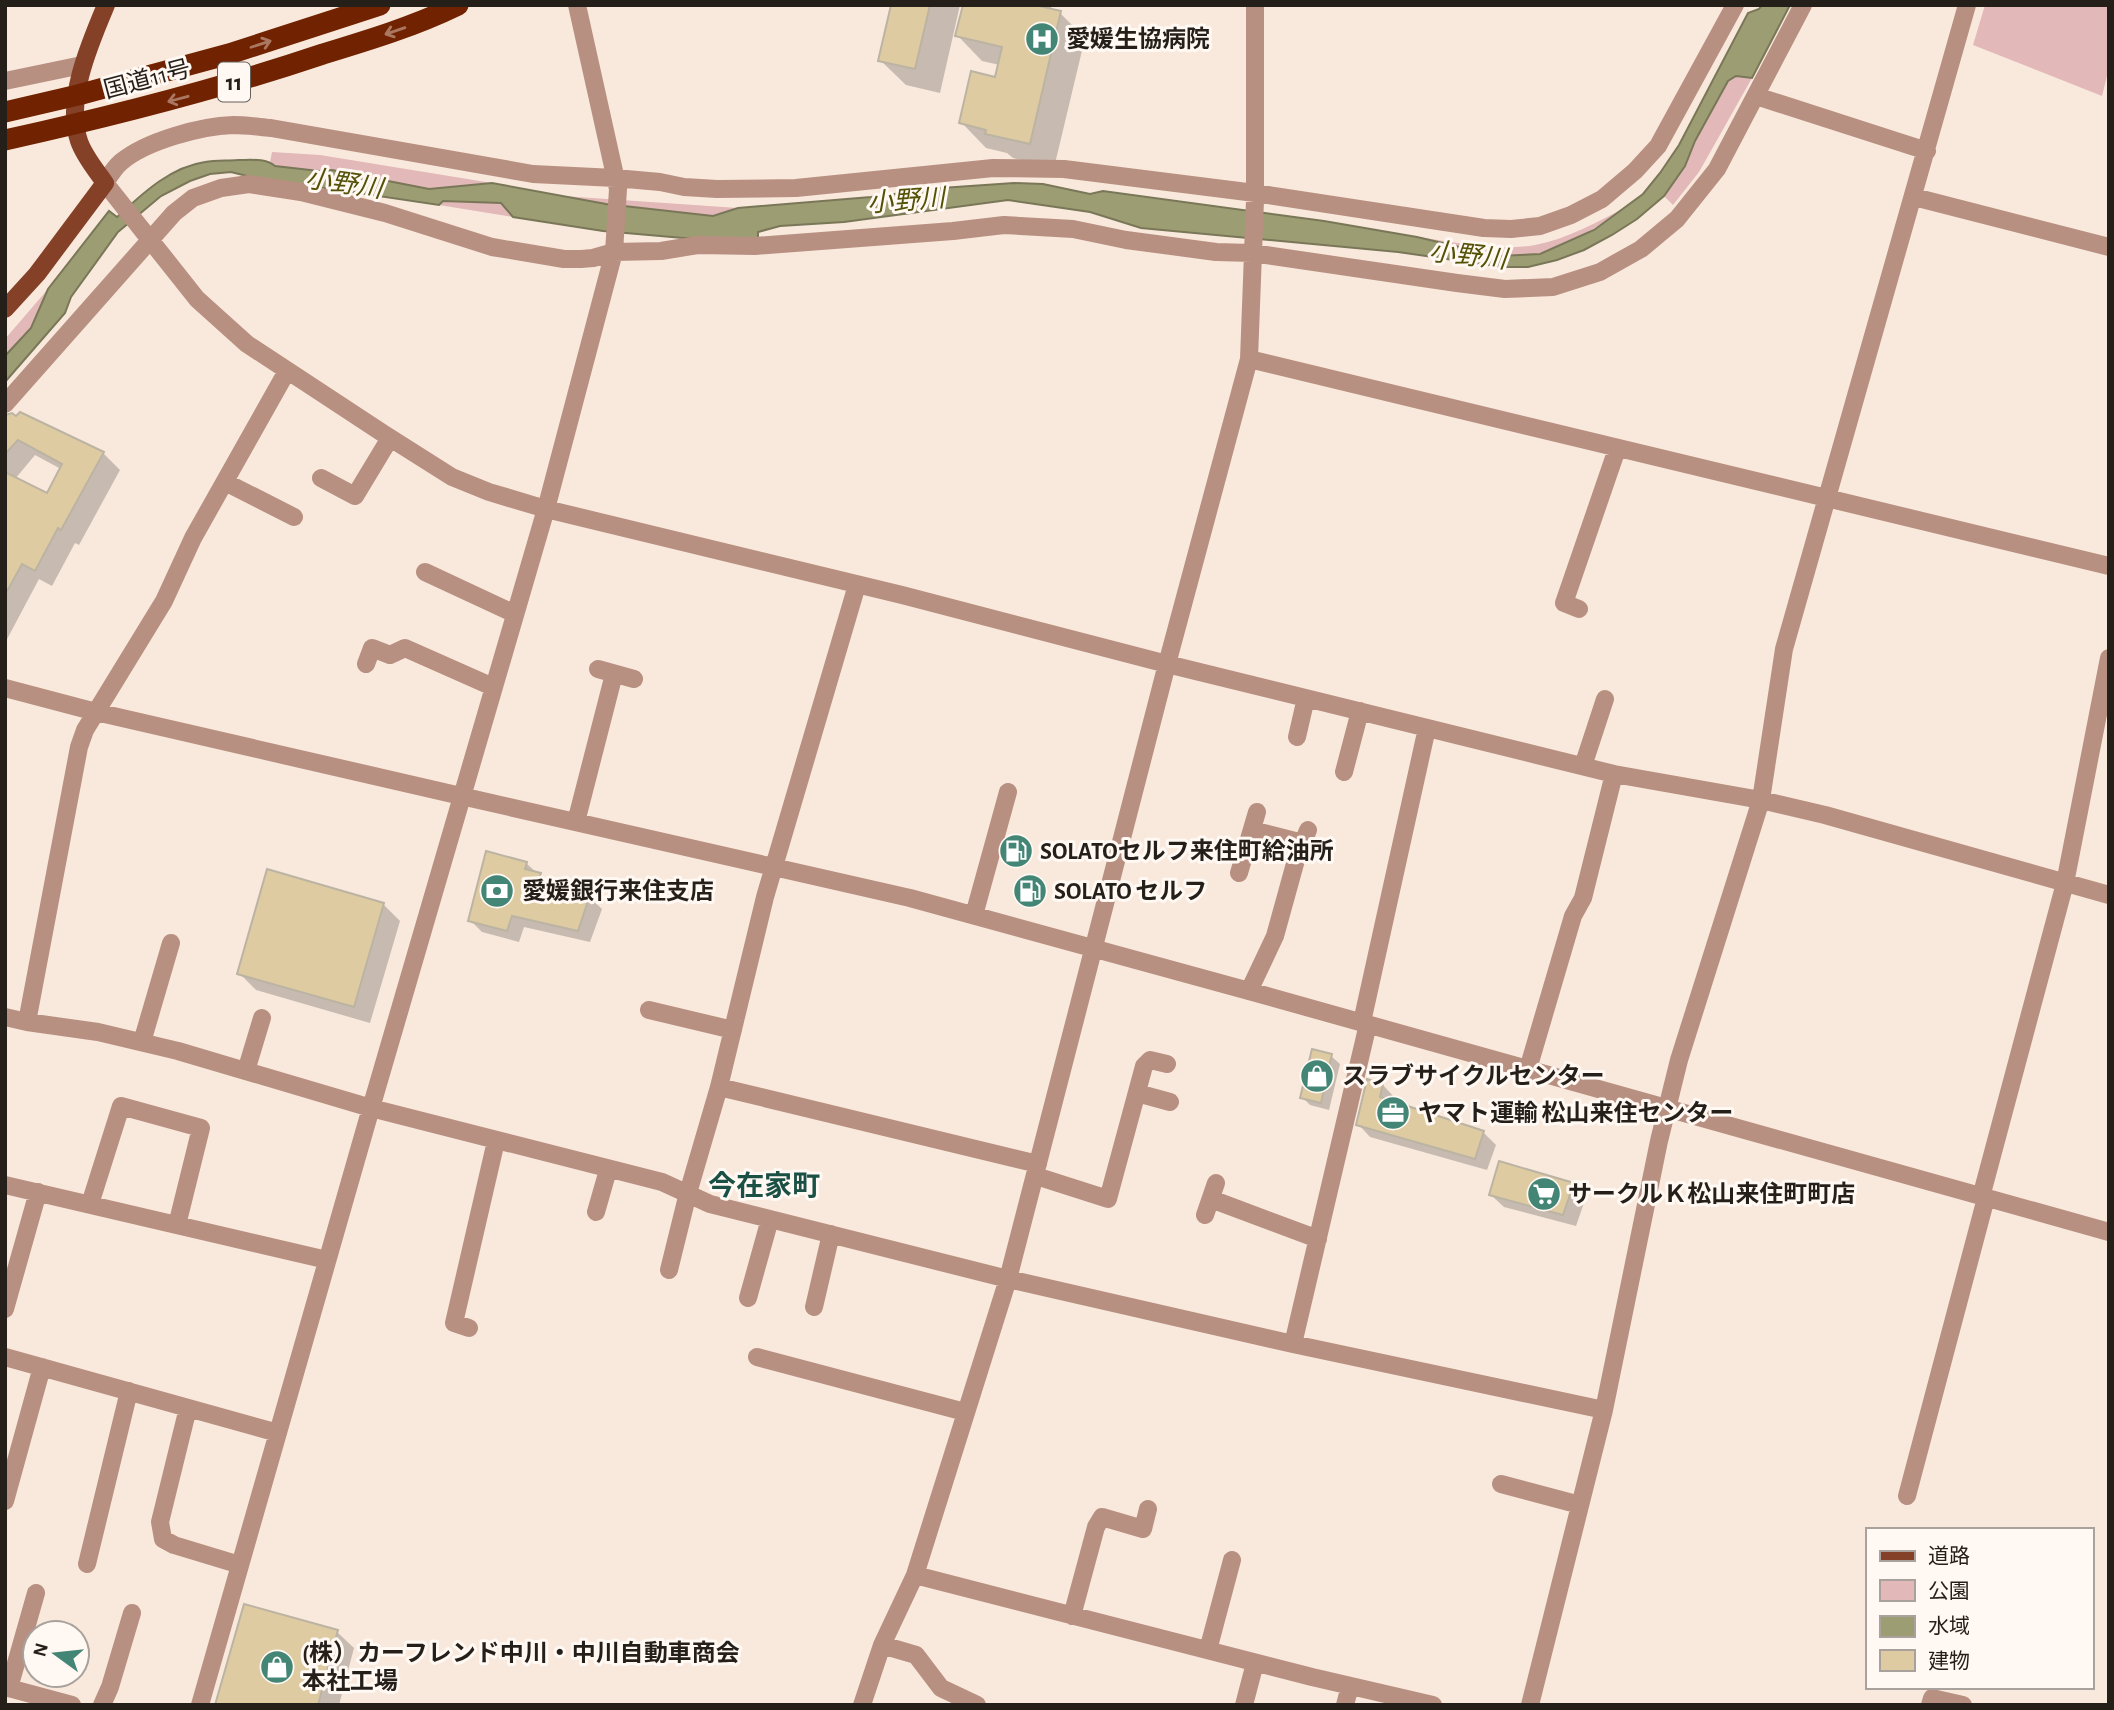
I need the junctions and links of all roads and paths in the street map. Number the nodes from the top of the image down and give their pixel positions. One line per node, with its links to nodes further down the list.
1 (106, 5): 9 (main road)
2 (380, 5): 11 (highway, 国道11号 / 11, one-way to 2)
3 (458, 5): 14 (highway, 国道11号 / 11, one-way to 14)
4 (577, 5): 17 (street)
5 (1255, 5): 19 (street)
6 (1735, 5): 19 (street)
7 (1803, 5): 12 (street)
8 (1967, 5): 16 (street)
9 (82, 65): 10 (street); 11 (main road)
10 (5, 81)
11 (78, 95): 13 (highway, 国道11号 / 11); 14 (main road)
12 (1756, 96): 16 (street); 24 (street)
13 (5, 111)
14 (75, 125): 15 (highway, 国道11号 / 11); 18 (main road)
15 (5, 140)
16 (1927, 151): 20 (street)
17 (617, 183): 18 (street); 19 (street); 22 (street)
18 (108, 188): 21 (street); 25 (main road)
19 (1255, 196): 24 (street)
20 (1914, 197): 23 (street); 33 (street)
21 (148, 240): 22 (street); 27 (street); 28 (street)
22 (615, 245): 24 (street); 34 (street)
23 (2109, 247)
24 (1252, 250): 26 (street)
25 (5, 309)
26 (1249, 359): 30 (street); 43 (street)
27 (287, 371): 29 (street); 32 (street)
28 (5, 404)
29 (390, 438): 31 (street); 34 (street)
30 (1618, 449): 33 (street); 39 (street)
31 (321, 478)
32 (225, 482): 35 (street); 50 (street)
33 (1825, 499): 36 (street); 58 (street)
34 (546, 509): 38 (street); 40 (street)
35 (294, 517)
36 (2109, 566)
37 (425, 572): 40 (street)
38 (857, 585): 43 (street); 60 (street)
39 (1579, 609)
40 (515, 614): 45 (street)
41 (2109, 658): 62 (street)
42 (366, 664): 45 (street)
43 (1167, 664): 47 (street); 66 (street)
44 (634, 679): 59 (street)
45 (493, 687): 57 (street)
46 (5, 688): 50 (street)
47 (1306, 698): 49 (street); 52 (street)
48 (1605, 699): 53 (street)
49 (1360, 711): 51 (street); 54 (street)
50 (96, 712): 57 (street); 71 (street)
51 (1427, 728): 53 (street); 72 (street)
52 (1297, 737)
53 (1583, 766): 55 (street)
54 (1344, 772)
55 (1614, 774): 58 (street); 76 (street)
56 (1009, 792): 64 (street)
57 (461, 796): 59 (street); 81 (street)
58 (1761, 800): 62 (street); 82 (street)
59 (576, 822): 60 (street)
60 (775, 867): 64 (street); 73 (street)
61 (1239, 873): 67 (street)
62 (2065, 883): 63 (street); 89 (street)
63 (2109, 895)
64 (974, 915): 66 (street)
65 (171, 943): 74 (street)
66 (1093, 947): 67 (street); 85 (street)
67 (1249, 991): 72 (street)
68 (649, 1010): 73 (street)
69 (5, 1017): 71 (street)
70 (262, 1018): 77 (street)
71 (27, 1022): 74 (street)
72 (1365, 1023): 76 (street); 97 (street)
73 (733, 1030): 78 (street)
74 (142, 1042): 77 (street)
75 (1167, 1064): 79 (street)
76 (1528, 1069): 82 (street)
77 (246, 1071): 81 (street)
78 (719, 1087): 85 (street); 88 (street)
79 (1137, 1093): 80 (street); 85 (street)
80 (1170, 1102)
81 (371, 1108): 83 (street); 98 (street)
82 (1667, 1108): 89 (street); 111 (street)
83 (496, 1141): 84 (street); 104 (street)
84 (608, 1170): 88 (street); 92 (street)
85 (1037, 1170): 100 (street)
86 (5, 1185): 87 (street)
87 (38, 1192): 91 (street); 103 (street)
88 (688, 1193): 93 (street); 99 (street)
89 (1983, 1198): 95 (street); 115 (street)
90 (1210, 1199): 97 (street)
91 (90, 1204): 94 (street); 94 (street)
92 (596, 1212)
93 (770, 1219): 96 (street); 101 (street)
94 (177, 1225): 98 (street)
95 (2109, 1232)
96 (831, 1234): 100 (street); 102 (street)
97 (1318, 1239): 105 (street)
98 (327, 1260): 113 (street)
99 (670, 1270)
100 (1008, 1279): 105 (street); 112 (street)
101 (748, 1297)
102 (814, 1307)
103 (5, 1309)
104 (469, 1328)
105 (1293, 1344): 111 (street)
106 (5, 1357): 108 (street)
107 (757, 1357): 112 (street)
108 (42, 1367): 109 (street); 116 (street)
109 (129, 1391): 110 (street); 120 (street)
110 (188, 1408): 113 (street); 121 (street)
111 (1604, 1410): 117 (street)
112 (965, 1412): 122 (street)
113 (278, 1433): 121 (street)
114 (1501, 1484): 117 (street)
115 (1907, 1496)
116 (5, 1501)
117 (1580, 1505): 139 (street)
118 (1148, 1509): 125 (street)
119 (1232, 1560): 127 (street)
120 (87, 1564)
121 (240, 1565): 133 (street)
122 (915, 1575): 125 (street); 126 (street)
123 (36, 1593): 130 (street)
124 (132, 1613): 132 (street)
125 (1072, 1616): 127 (street)
126 (882, 1645): 134 (street); 135 (street)
127 (1208, 1650): 128 (street)
128 (1255, 1662): 129 (street); 136 (street)
129 (1350, 1686): 137 (street); 138 (street)
130 (7, 1688): 131 (street)
131 (72, 1705)
132 (102, 1705)
133 (200, 1705)
134 (862, 1705)
135 (977, 1705)
136 (1244, 1705)
137 (1345, 1705)
138 (1432, 1705)
139 (1530, 1705)
140 (1930, 1705): 141 (street)
141 (1963, 1705)

